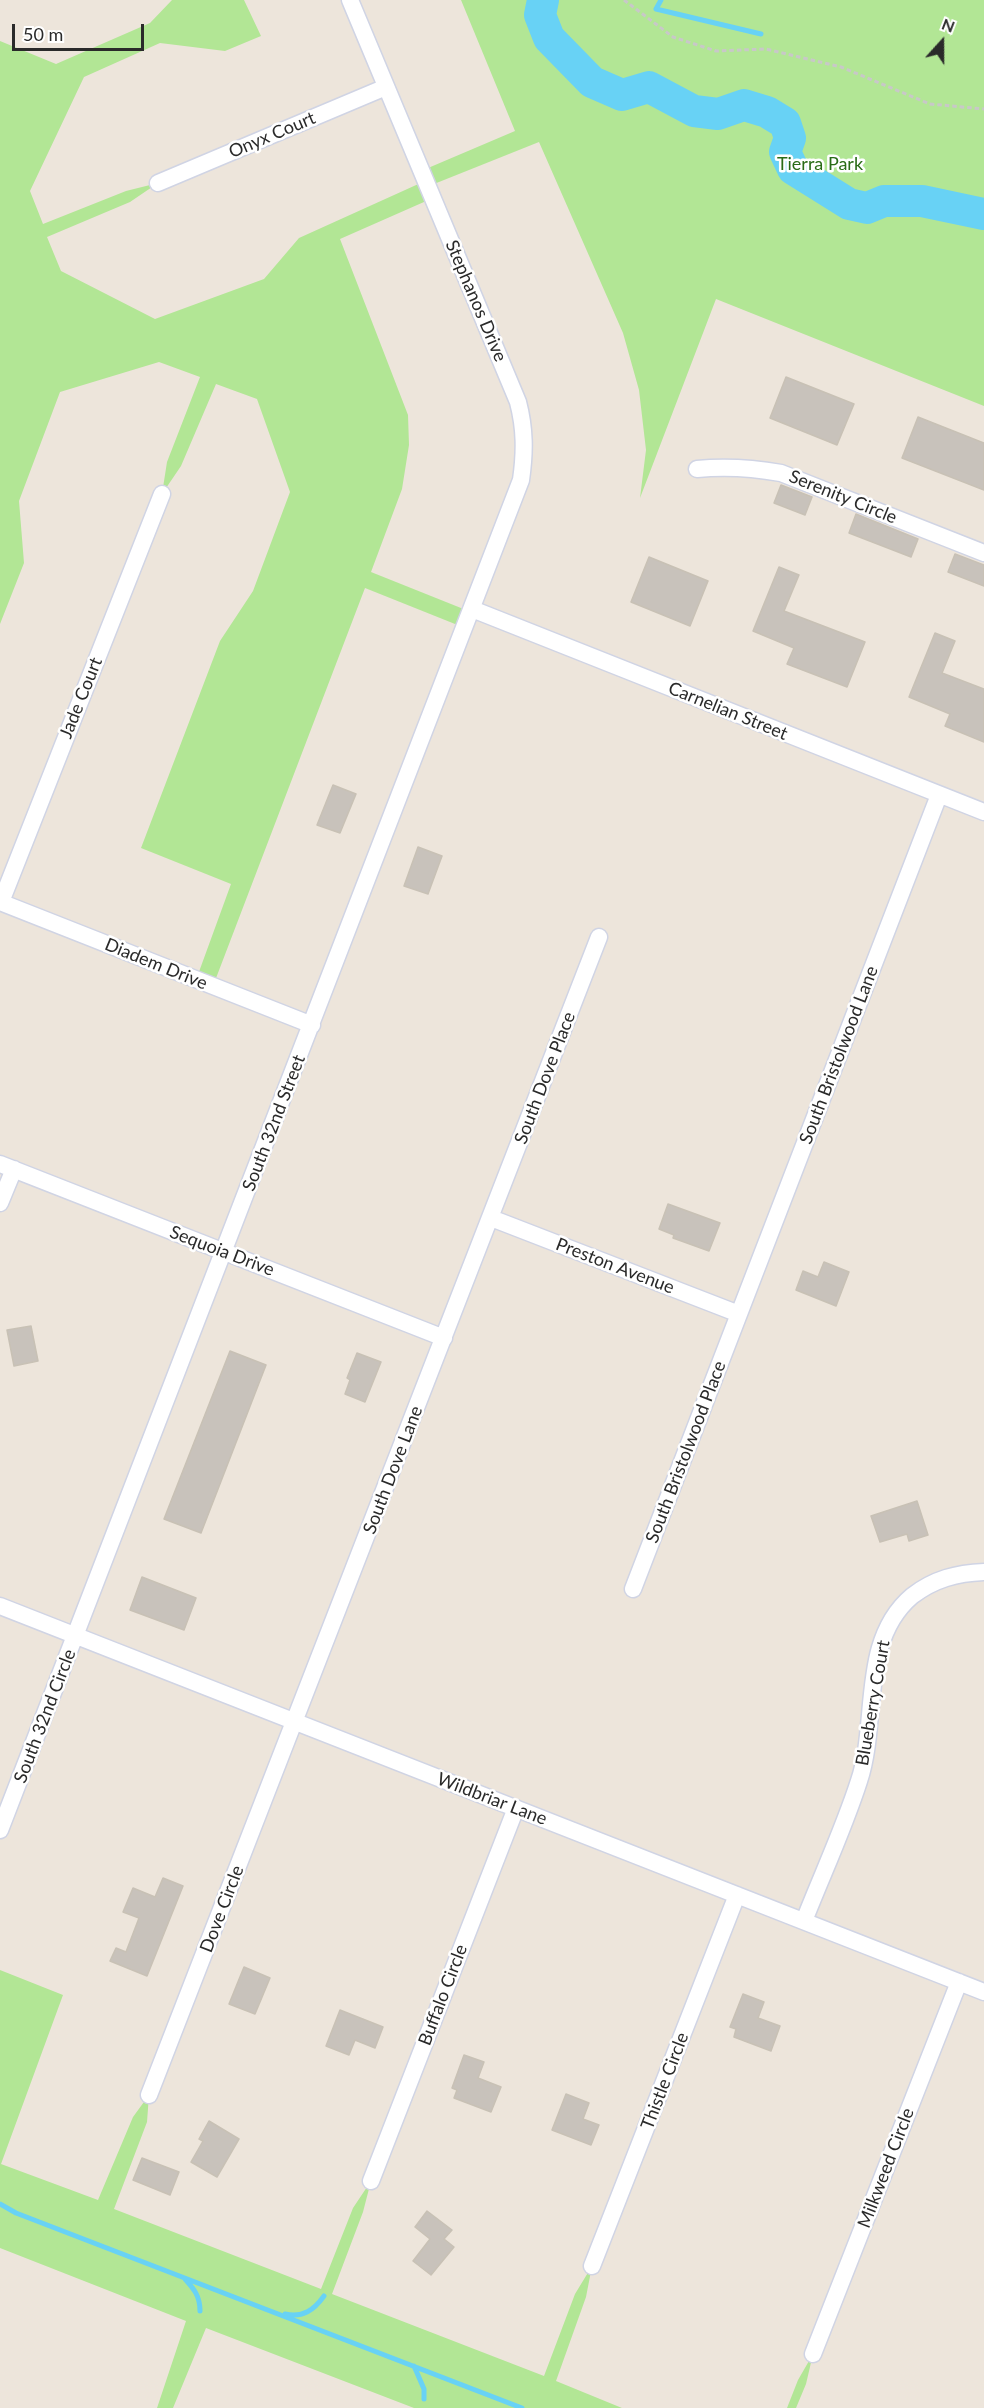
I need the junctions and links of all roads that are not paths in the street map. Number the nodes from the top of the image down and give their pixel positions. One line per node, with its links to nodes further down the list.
1 (350, 0): 2 (street, Stephanos Drive)
2 (386, 87): 3 (street, Onyx Court); 7 (street, Stephanos Drive)
3 (158, 183)
4 (698, 469): 6 (street, Serenity Circle)
5 (162, 494): 10 (street, Jade Court)
6 (984, 553)
7 (472, 609): 8 (street, Carnelian Street); 12 (street, South 32nd Street)
8 (939, 795): 9 (street, Carnelian Street); 17 (street, South Bristolwood Lane)
9 (984, 812)
10 (0, 902): 12 (street, Diadem Drive)
11 (599, 937): 15 (street, South Dove Place)
12 (312, 1026): 16 (street, South 32nd Street)
13 (7, 1167): 14 (street); 16 (street, Sequoia Drive)
14 (0, 1203)
15 (491, 1218): 17 (street, Preston Avenue); 18 (street, South Dove Lane)
16 (225, 1252): 18 (street, Sequoia Drive); 22 (street, South 32nd Street)
17 (739, 1314): 20 (street, South Bristolwood Place)
18 (444, 1338): 23 (street, South Dove Lane)
19 (984, 1572): 27 (street, Blueberry Court)
20 (633, 1589)
21 (0, 1606): 22 (street, Wildbriar Lane)
22 (76, 1636): 23 (street, Wildbriar Lane); 25 (street, South 32nd Circle)
23 (295, 1722): 24 (street, Wildbriar Lane); 30 (street, Dove Circle)
24 (516, 1808): 26 (street, Wildbriar Lane); 31 (street, Buffalo Circle)
25 (0, 1830)
26 (737, 1895): 27 (street, Wildbriar Lane); 32 (street, Thistle Circle)
27 (804, 1922): 28 (street, Wildbriar Lane)
28 (959, 1982): 29 (street, Wildbriar Lane); 33 (street, Milkweed Circle)
29 (984, 1992)
30 (149, 2095)
31 (371, 2181)
32 (592, 2266)
33 (813, 2354)

